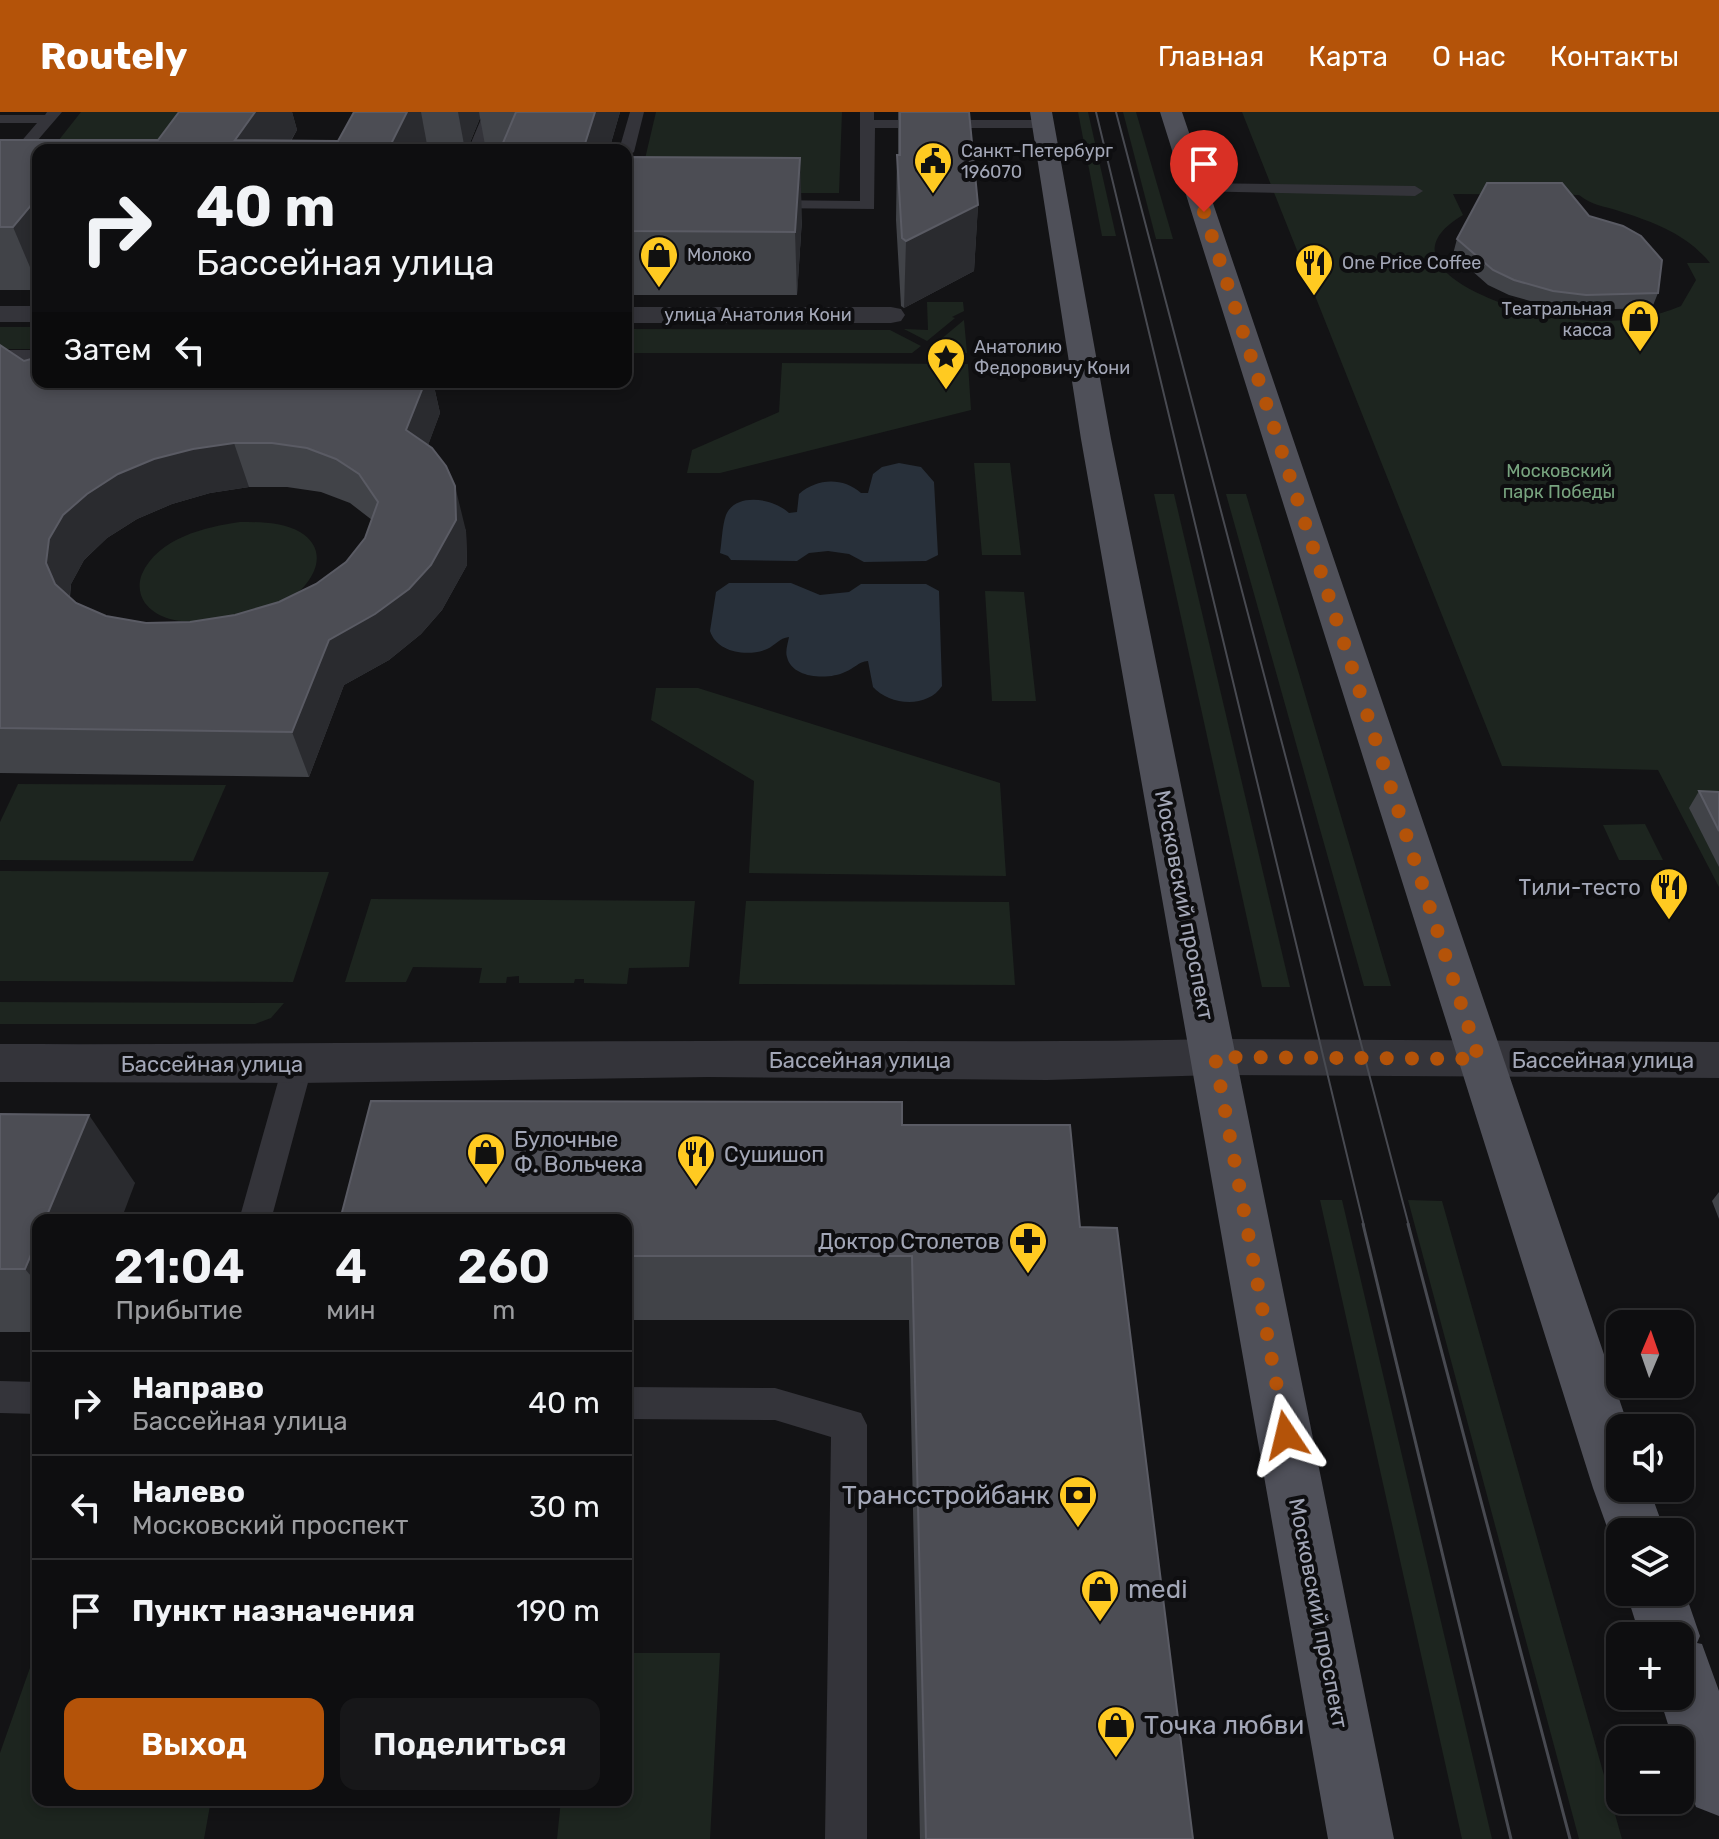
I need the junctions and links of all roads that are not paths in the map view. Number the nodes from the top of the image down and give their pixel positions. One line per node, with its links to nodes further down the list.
1 (491, 112): 8 (lane)
2 (637, 112): 9 (lane)
3 (1171, 112): 11 (main road)
4 (52, 116): 7 (lane); 10 (lane)
5 (867, 118): 6 (lane); 13 (lane)
6 (1042, 118): 20 (main road, Московский проспект)
7 (0, 119)
8 (478, 144)
9 (628, 144)
10 (0, 175)
11 (1196, 188): 12 (lane); 21 (main road)
12 (1415, 191)
13 (747, 205)
14 (0, 314): 15 (street)
15 (32, 314)
16 (632, 315): 17 (street, улица Анатолия Кони)
17 (891, 315)
18 (0, 355): 19 (lane)
19 (32, 355)
20 (1215, 1057): 21 (street, Бассейная улица); 24 (street, Бассейная улица); 33 (main road, Московский проспект)
21 (1479, 1059): 22 (street, Бассейная улица); 29 (main road)
22 (1719, 1060)
23 (0, 1063): 24 (street, Бассейная улица)
24 (298, 1064): 25 (lane)
25 (257, 1214)
26 (0, 1397): 27 (lane)
27 (32, 1398)
28 (632, 1403): 32 (lane)
29 (1606, 1441)
30 (1694, 1708): 31 (main road)
31 (1719, 1784)
32 (846, 1839)
33 (1361, 1839)

